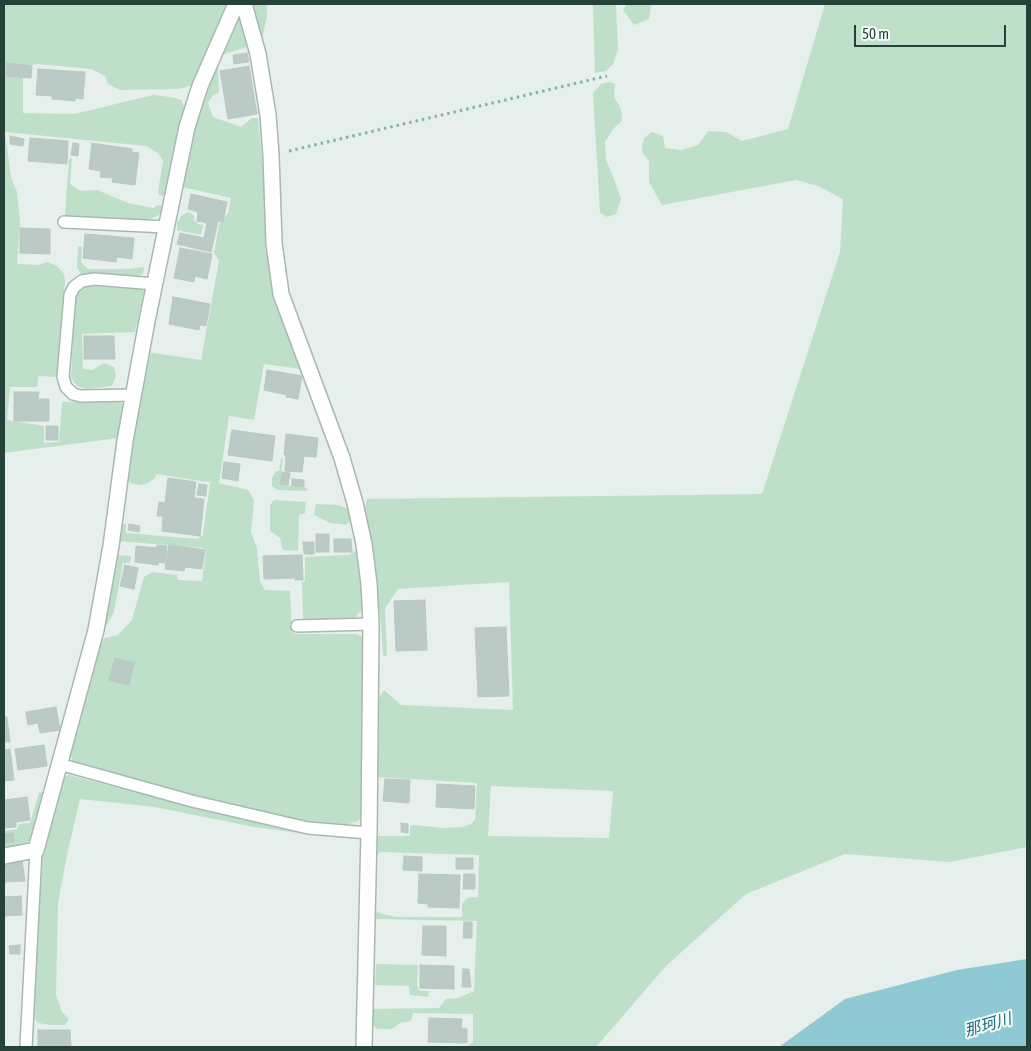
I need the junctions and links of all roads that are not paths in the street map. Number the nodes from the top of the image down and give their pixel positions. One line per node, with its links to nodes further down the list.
1 (236, 4): 4 (street)
2 (244, 4): 7 (street)
3 (64, 222): 4 (lane)
4 (166, 227): 5 (street)
5 (154, 284): 6 (street); 6 (lane)
6 (134, 395): 9 (street)
7 (371, 624): 8 (lane); 10 (street)
8 (297, 626)
9 (59, 764): 10 (lane); 11 (street)
10 (369, 832): 14 (street)
11 (36, 850): 12 (street); 13 (lane)
12 (4, 856)
13 (26, 1047)
14 (364, 1047)

